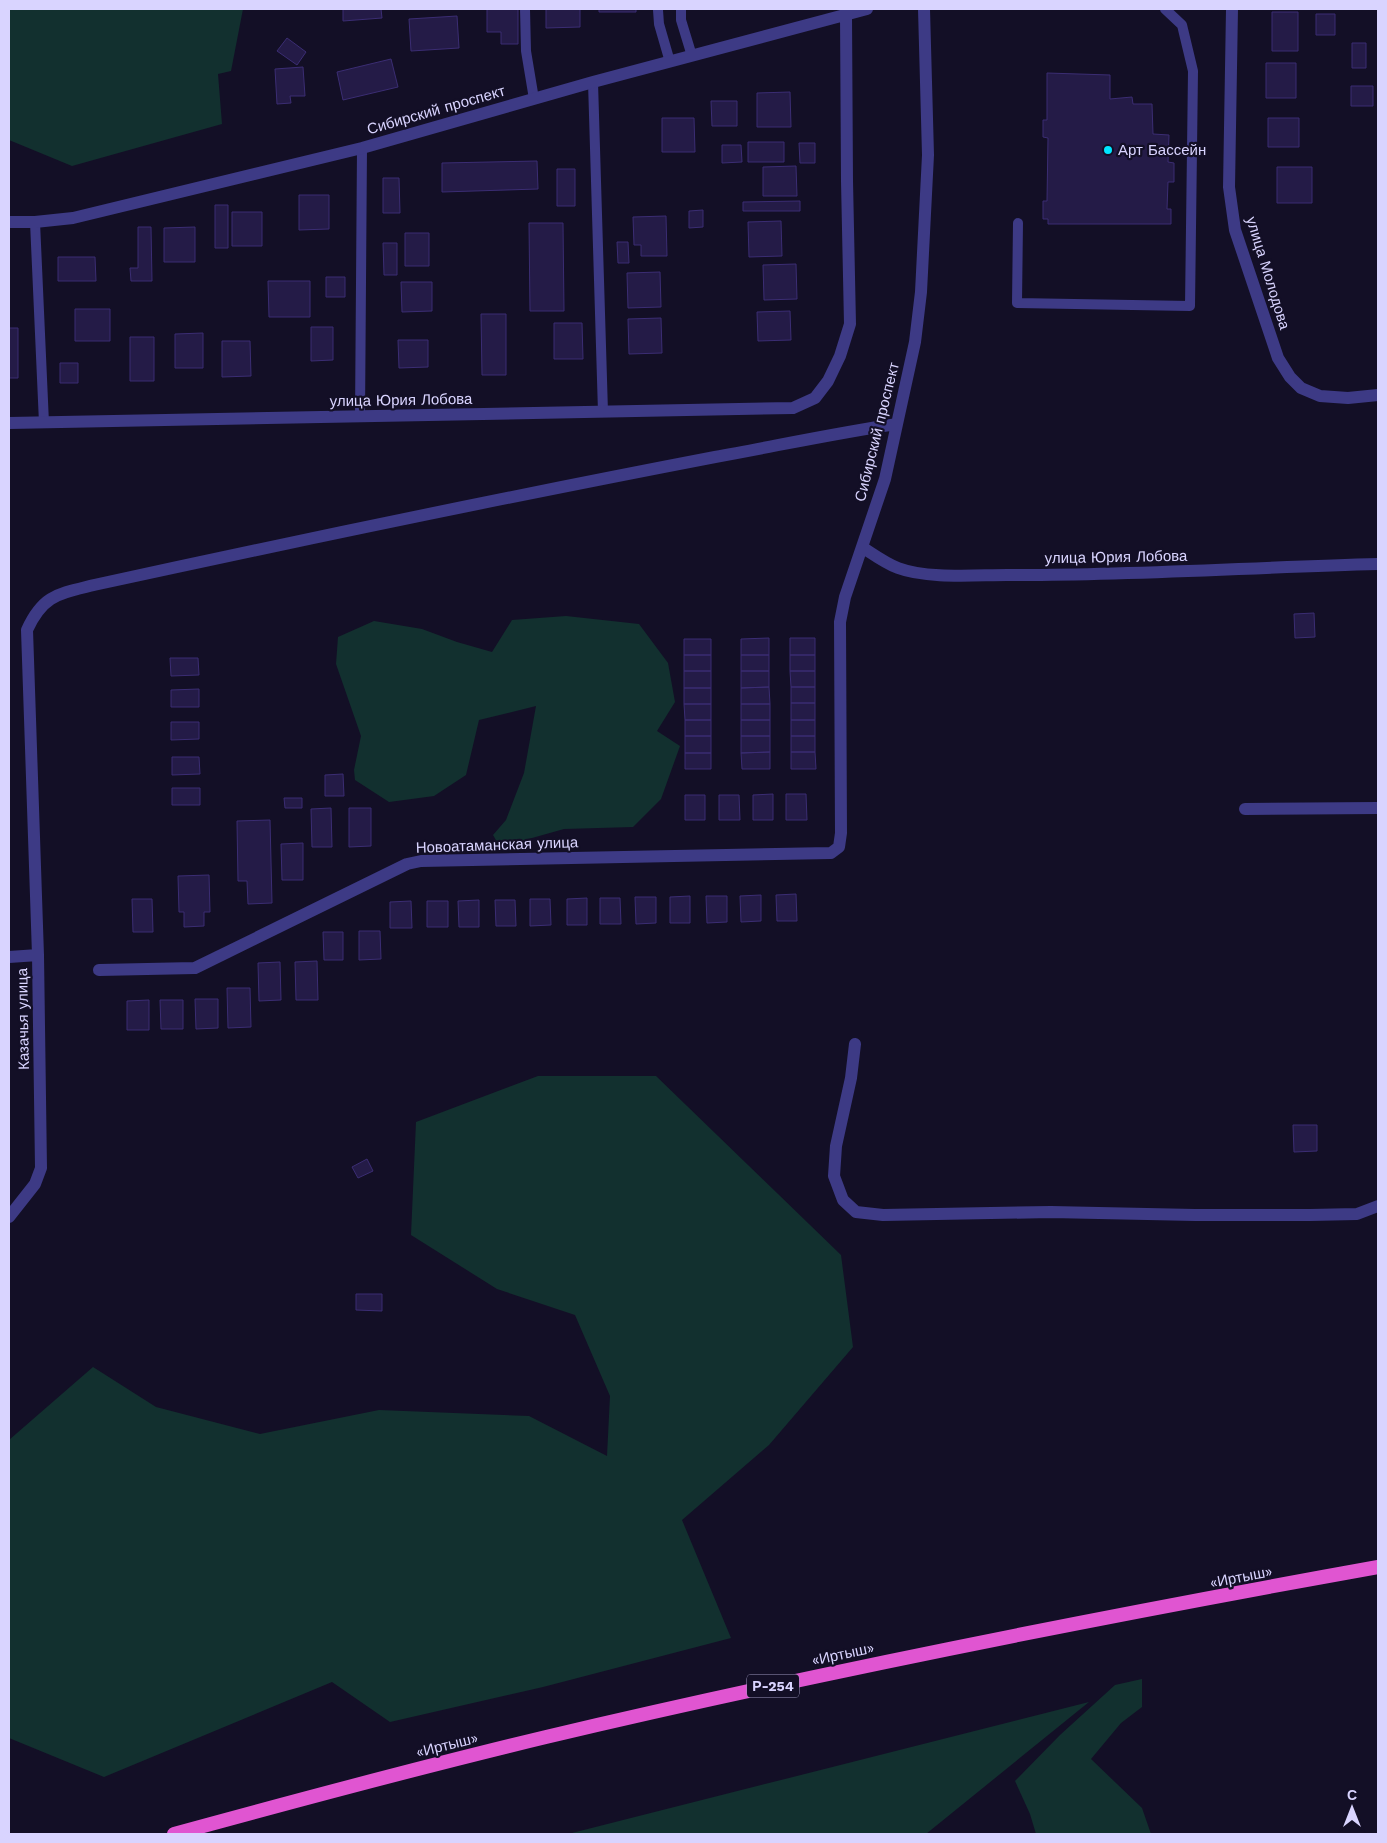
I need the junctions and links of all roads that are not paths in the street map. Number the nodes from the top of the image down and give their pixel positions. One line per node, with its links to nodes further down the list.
1 (525, 9): 12 (lane)
2 (681, 9): 9 (lane)
3 (867, 9): 8 (street, Сибирский проспект)
4 (924, 9): 22 (street, Сибирский проспект)
5 (1165, 9): 16 (lane)
6 (1232, 9): 17 (street, улица Молодова)
7 (658, 10): 10 (lane)
8 (846, 16): 9 (street, Сибирский проспект); 18 (street, улица Юрия Лобова)
9 (692, 56): 10 (street, Сибирский проспект)
10 (670, 62): 11 (street, Сибирский проспект)
11 (593, 82): 12 (street, Сибирский проспект); 18 (lane)
12 (534, 99): 13 (street, Сибирский проспект)
13 (362, 148): 15 (street, Сибирский проспект); 19 (lane)
14 (9, 222): 15 (street, Сибирский проспект)
15 (35, 222): 20 (lane)
16 (1018, 223)
17 (1378, 395)
18 (603, 412): 19 (street, улица Юрия Лобова)
19 (360, 417): 20 (street, улица Юрия Лобова)
20 (44, 423): 21 (street, улица Юрия Лобова)
21 (9, 424)
22 (897, 424): 23 (street, Сибирский проспект); 28 (street, Казачья улица)
23 (862, 546): 24 (street, улица Юрия Лобова); 27 (street, Сибирский проспект)
24 (1378, 564)
25 (1378, 808): 26 (street)
26 (1245, 809)
27 (831, 853): 30 (street, Новоатаманская улица)
28 (38, 955): 29 (street); 33 (street, Казачья улица)
29 (9, 957)
30 (99, 970)
31 (855, 1044): 32 (street)
32 (1378, 1206)
33 (9, 1217)
34 (1378, 1567): 35 (highway, «Иртыш» / Р-254)
35 (174, 1834)

